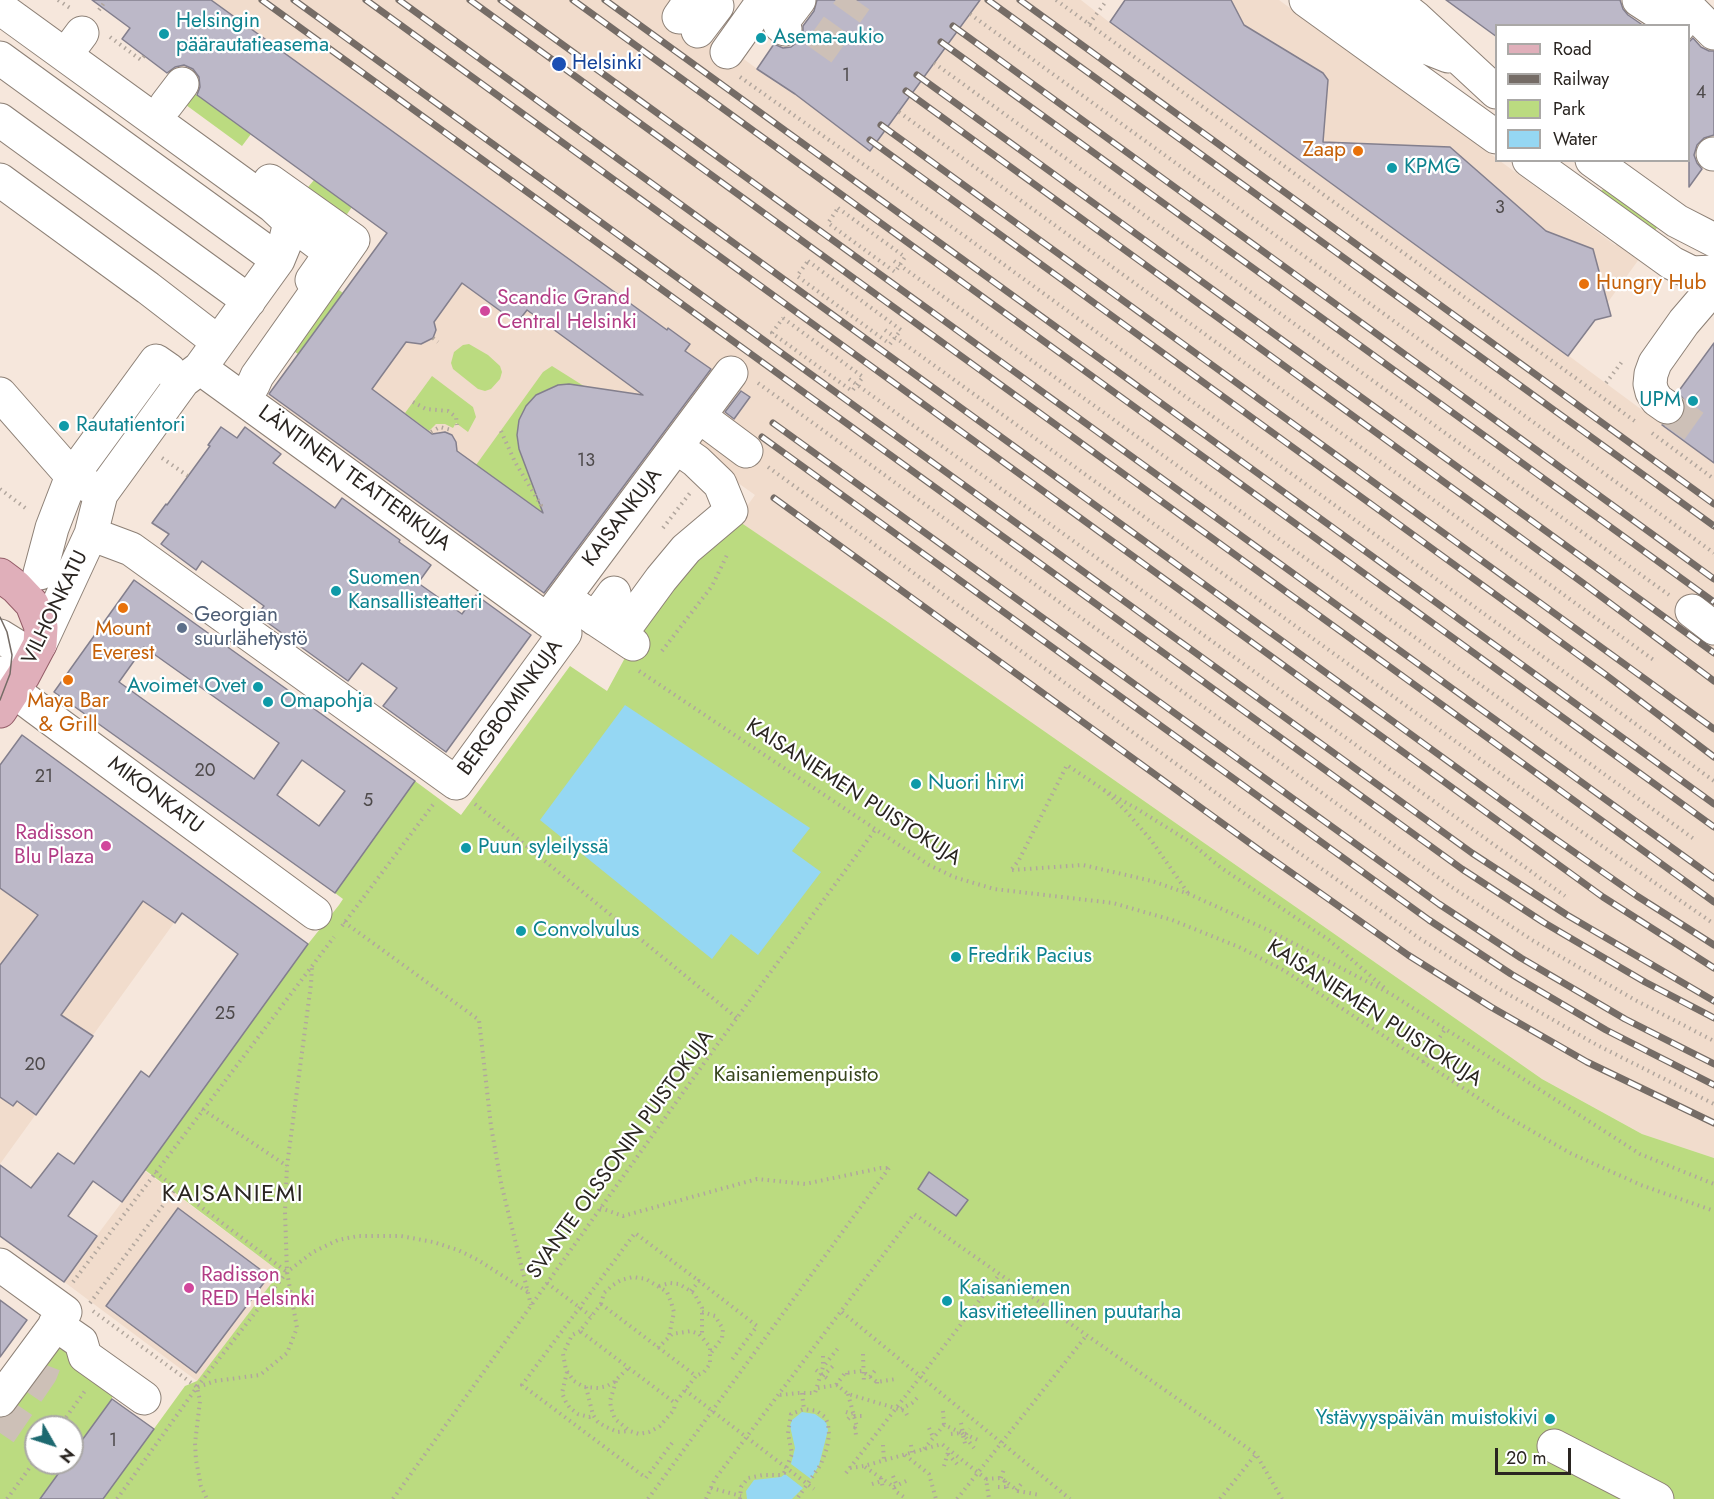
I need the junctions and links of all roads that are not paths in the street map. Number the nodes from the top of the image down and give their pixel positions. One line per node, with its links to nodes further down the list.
1 (764, 0): 17 (street)
2 (1306, 0): 19 (street)
3 (1349, 0): 13 (street)
4 (1392, 0): 16 (street)
5 (1639, 0): 10 (street)
6 (1681, 0): 12 (street)
7 (1699, 0): 9 (street)
8 (18, 5): 25 (street); 25 (street)
9 (1714, 15)
10 (1676, 24)
11 (1690, 33): 14 (street)
12 (1714, 33)
13 (1400, 37): 16 (street); 19 (street)
14 (1714, 49)
15 (0, 58): 27 (street)
16 (1463, 62): 18 (street)
17 (732, 64)
18 (1495, 90)
19 (1443, 99): 21 (street)
20 (0, 120): 30 (street)
21 (1495, 136)
22 (1531, 162): 28 (street)
23 (1595, 162): 26 (street)
24 (0, 180): 31 (street, LÄNTINEN TEATTERIKUJA)
25 (273, 187): 27 (street, VILHONKATU); 33 (street); 33 (street)
26 (1714, 240)
27 (278, 260): 30 (street, VILHONKATU)
28 (1714, 272)
29 (1714, 287): 35 (street)
30 (249, 301): 31 (street, VILHONKATU)
31 (196, 360): 33 (street, LÄNTINEN TEATTERIKUJA); 39 (street); 40 (street, VILHONKATU)
32 (742, 377): 36 (street, KAISANKUJA)
33 (243, 388): 44 (street, LÄNTINEN TEATTERIKUJA)
34 (0, 394): 39 (street)
35 (1657, 419)
36 (714, 421): 37 (street, KAISANKUJA); 38 (street)
37 (676, 447): 44 (street, KAISANKUJA); 47 (street)
38 (746, 451)
39 (80, 481): 41 (street)
40 (91, 534): 44 (street, BERGBOMINKUJA); 46 (street, VILHONKATU)
41 (40, 573)
42 (0, 575): 46 (main road)
43 (614, 593): 47 (street)
44 (559, 617): 47 (street, LÄNTINEN TEATTERIKUJA)
45 (0, 636): 46 (street)
46 (40, 644): 48 (main road, VILHONKATU)
47 (628, 645)
48 (5, 692): 49 (street, MIKONKATU)
49 (315, 913)
50 (0, 1265): 51 (street)
51 (63, 1308): 52 (street); 53 (street)
52 (0, 1400)
53 (155, 1406)
54 (1554, 1446): 55 (street)
55 (1657, 1499)

